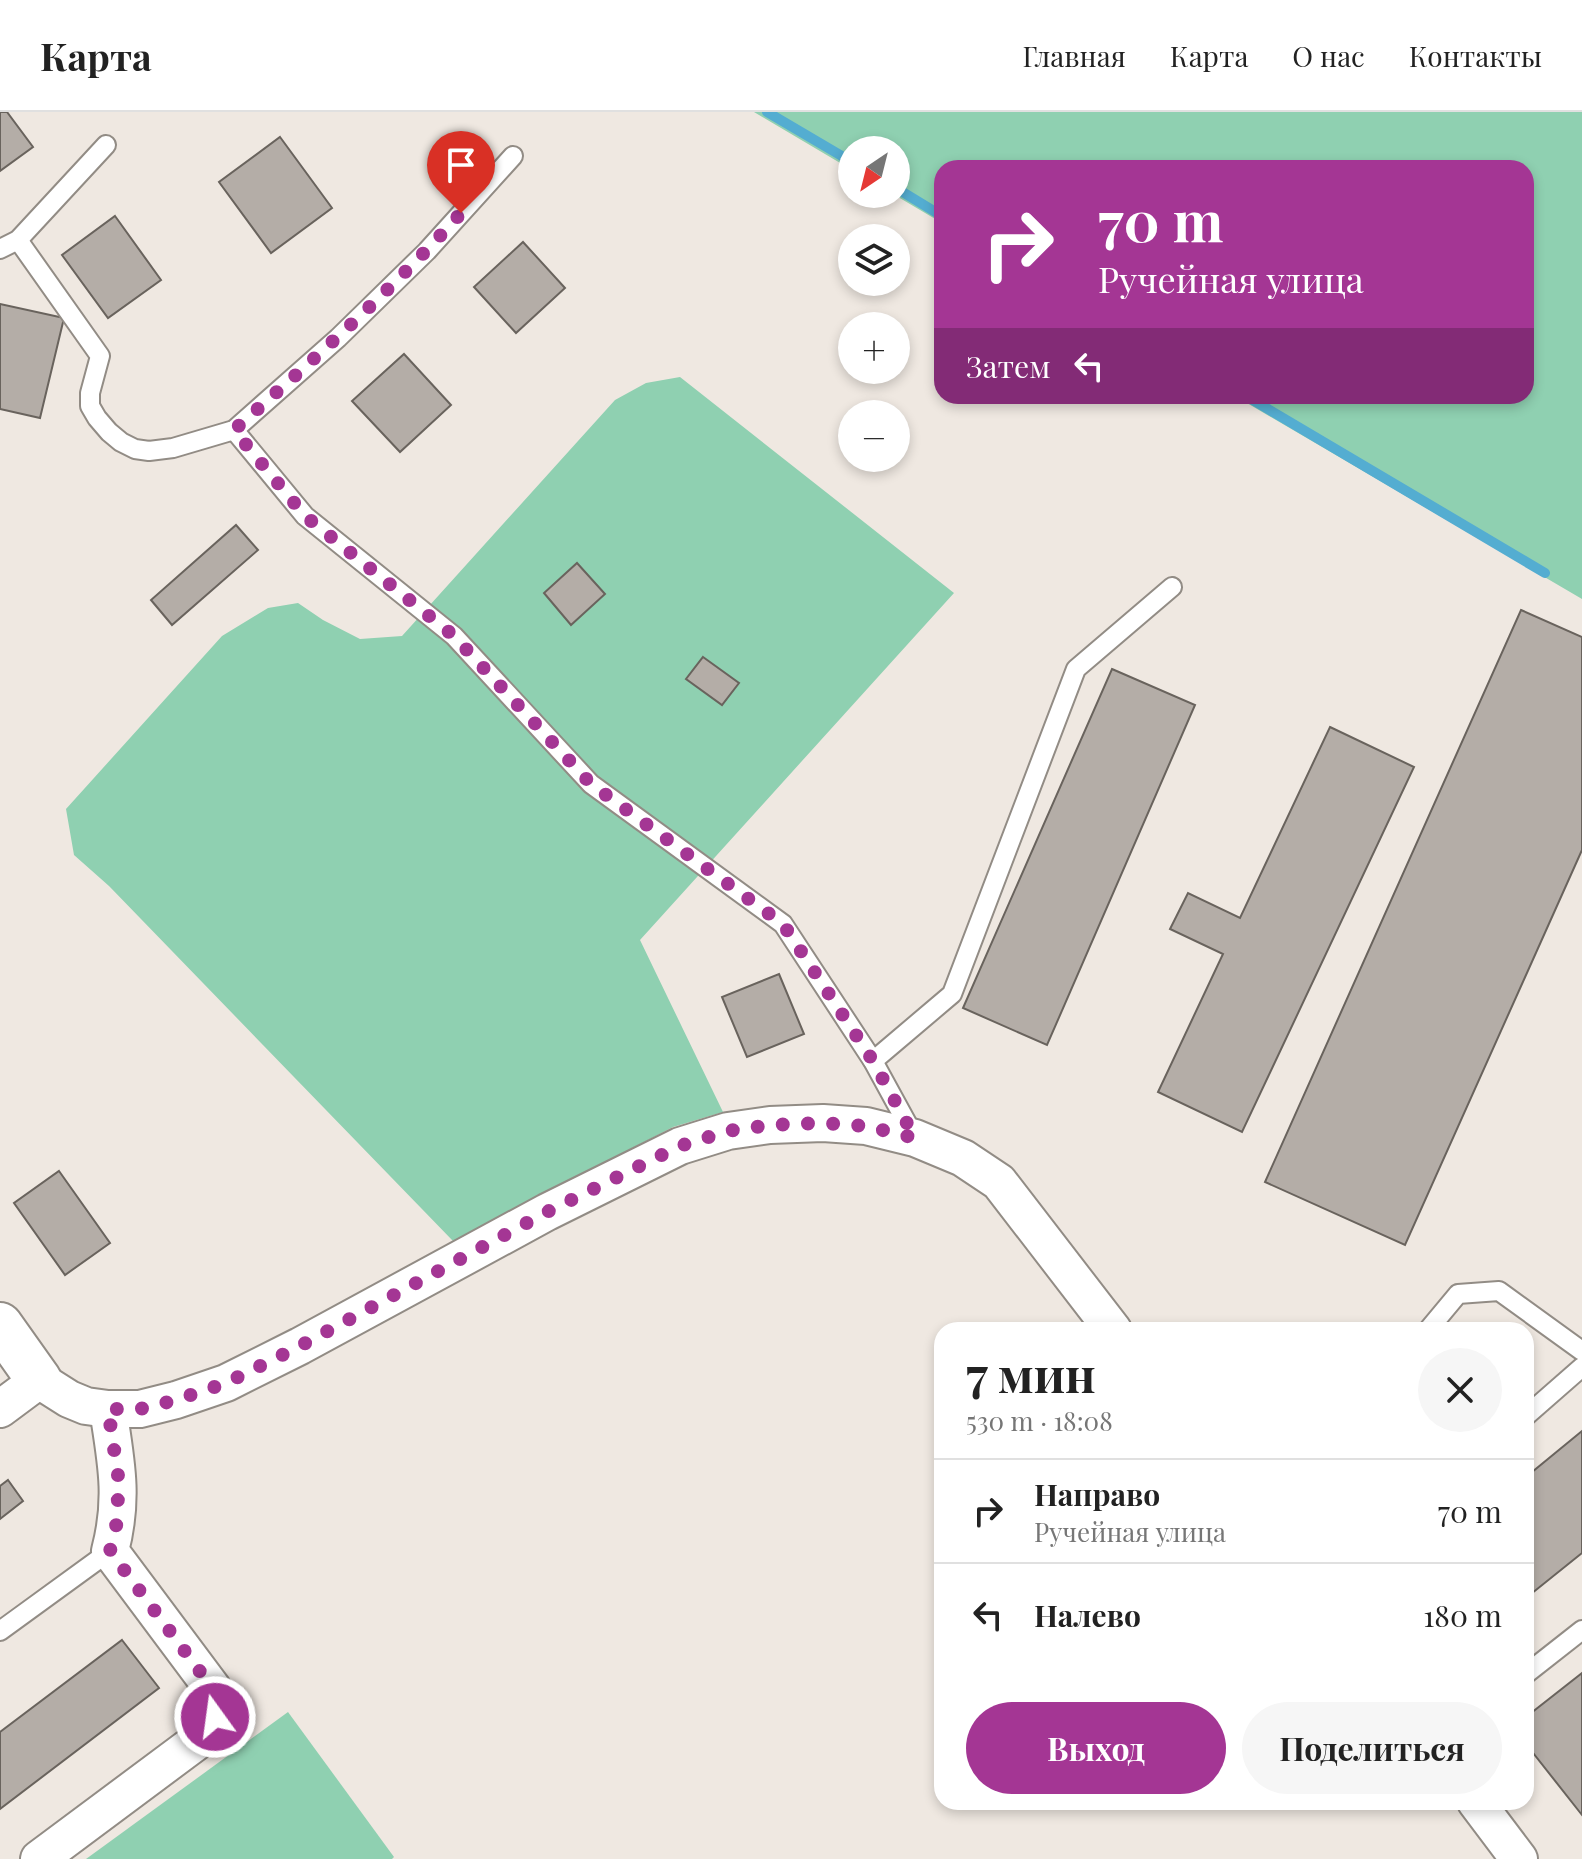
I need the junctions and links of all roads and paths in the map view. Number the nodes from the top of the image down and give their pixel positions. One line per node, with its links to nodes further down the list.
1 (106, 145): 3 (lane)
2 (513, 156): 5 (lane)
3 (18, 240): 4 (lane); 5 (lane)
4 (0, 249)
5 (234, 430): 7 (lane)
6 (1172, 587): 7 (lane)
7 (873, 1061): 8 (lane)
8 (915, 1138): 9 (street); 16 (street)
9 (1107, 1322)
10 (1435, 1322): 12 (lane)
11 (0, 1325): 14 (street)
12 (1582, 1351)
13 (1582, 1367): 17 (lane)
14 (39, 1380): 15 (street); 16 (street)
15 (0, 1409)
16 (108, 1409): 18 (street)
17 (1534, 1409)
18 (110, 1551): 20 (lane); 23 (street)
19 (1582, 1630): 21 (lane)
20 (0, 1631)
21 (1534, 1668)
22 (1482, 1810): 24 (street)
23 (39, 1859)
24 (1519, 1859)

